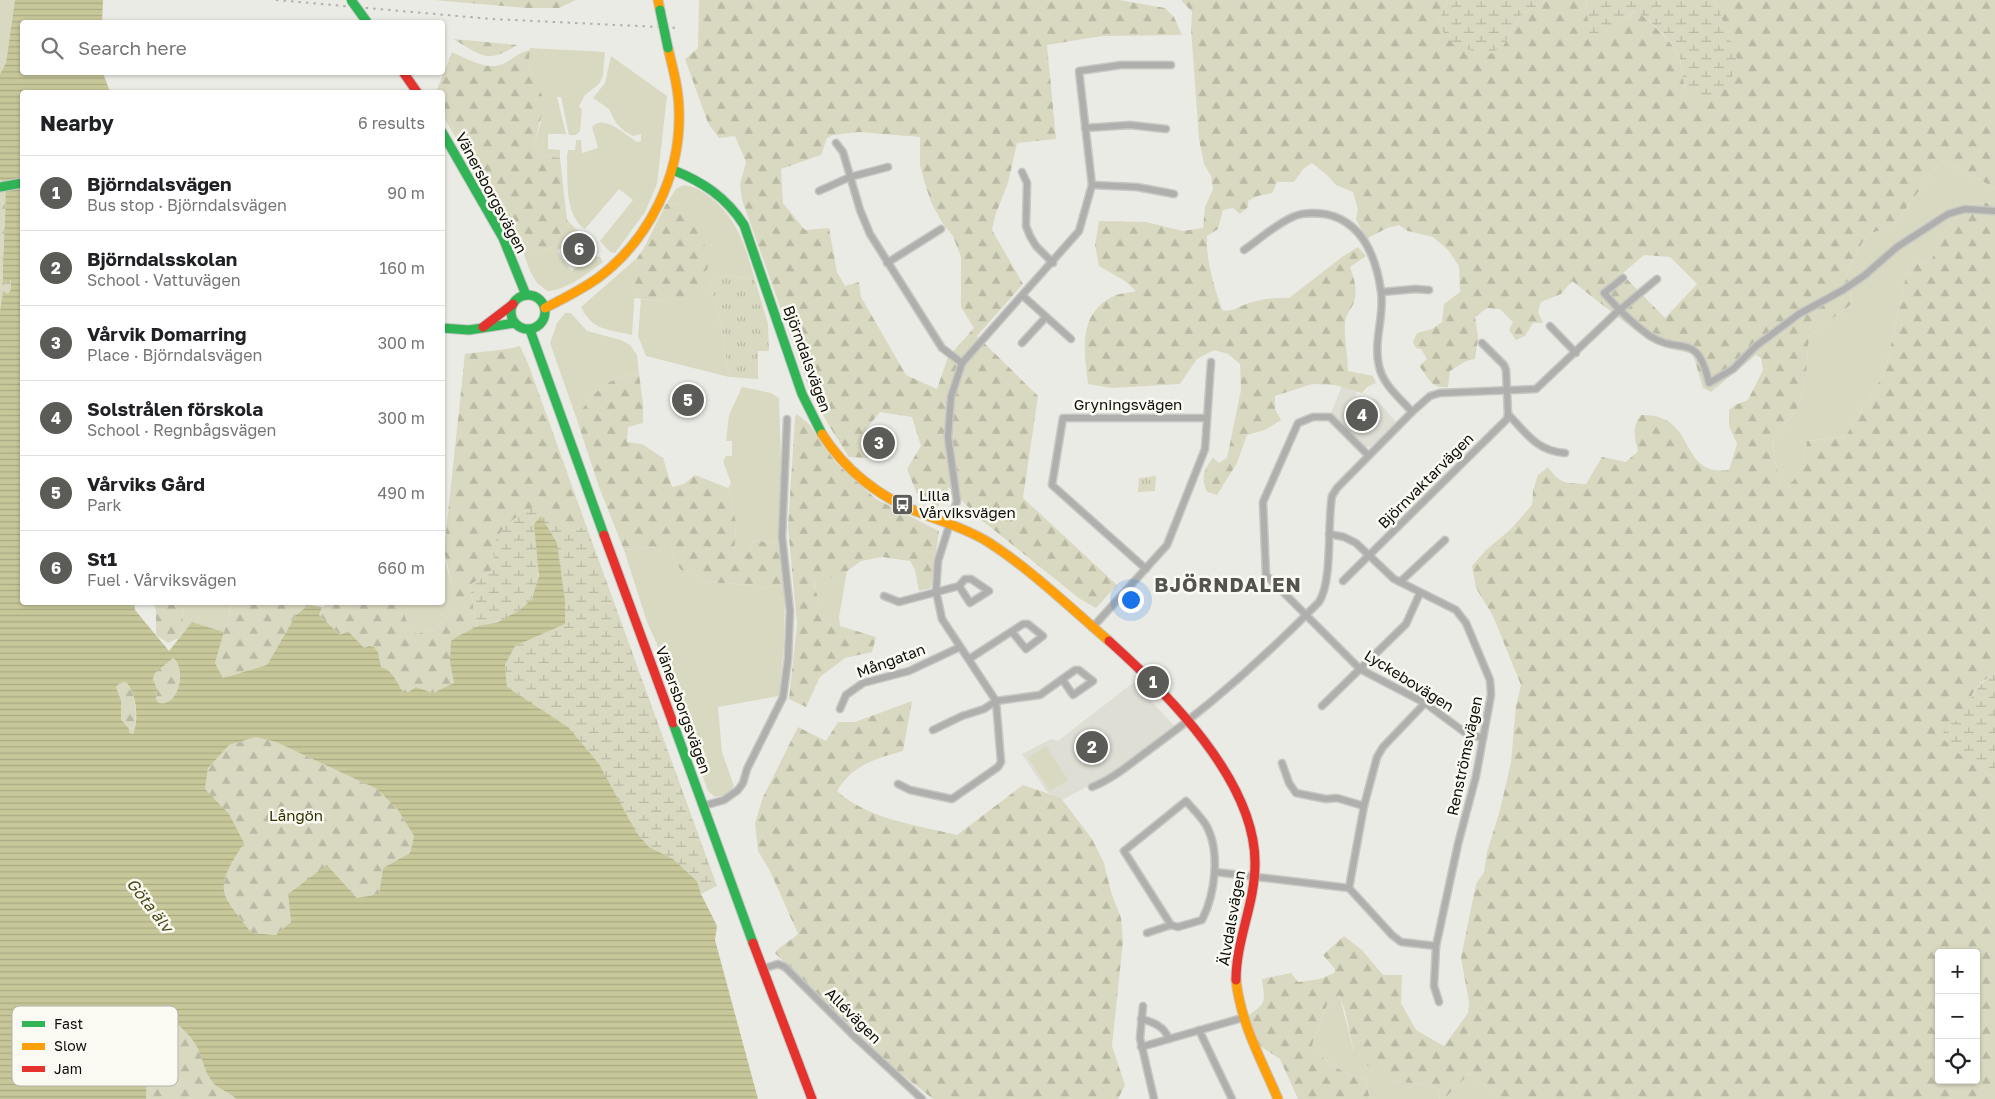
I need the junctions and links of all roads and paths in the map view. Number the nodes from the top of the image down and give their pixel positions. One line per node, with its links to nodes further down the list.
1 (351, 0): 3 (street, bridge)
2 (659, 5): 12 (street, bridge)
3 (366, 20)
4 (1171, 65): 7 (street)
5 (405, 75): 6 (street)
6 (416, 90)
7 (1085, 128): 8 (street); 16 (street)
8 (1166, 129)
9 (445, 137): 29 (street, Vänersborgsvägen)
10 (836, 143): 14 (street)
11 (888, 167): 14 (street)
12 (673, 170): 32 (street); 53 (street, Björndalsvägen)
13 (1022, 172): 24 (street)
14 (850, 177): 18 (street); 23 (street)
15 (20, 183): 17 (street)
16 (1092, 185): 19 (street); 24 (street)
17 (0, 187)
18 (819, 191)
19 (1174, 194)
20 (1995, 211): 33 (street)
21 (941, 229): 23 (street)
22 (1244, 250): 28 (street)
23 (887, 263): 45 (street)
24 (1053, 263): 30 (street)
25 (1623, 278): 33 (street)
26 (1657, 278): 33 (street)
27 (1430, 290): 28 (street)
28 (1382, 292): 47 (street)
29 (526, 295): 31 (street); 32 (street)
30 (1023, 296): 34 (street); 45 (street)
31 (513, 304): 35 (street); 37 (street)
32 (546, 308): 39 (street)
33 (1620, 310): 43 (street)
34 (1046, 317): 40 (street); 42 (street)
35 (515, 323): 37 (street); 39 (street)
36 (1550, 326): 43 (street)
37 (484, 327): 38 (street)
38 (445, 328)
39 (530, 330): 81 (street, Vänersborgsvägen)
40 (1071, 339)
41 (1482, 343): 46 (street)
42 (1022, 344)
43 (1576, 353): 46 (street)
44 (1211, 362): 49 (street)
45 (962, 363): 53 (street)
46 (1506, 390): 47 (street); 48 (street)
47 (1412, 412): 52 (street)
48 (1508, 414): 51 (street); 56 (street, Björnvaktarvägen)
49 (1207, 418): 57 (street); 57 (street, Gryningsvägen)
50 (787, 419): 81 (street)
51 (1565, 452)
52 (1368, 455): 54 (street); 64 (street, Lyckebovägen)
53 (950, 524): 61 (street); 65 (street, Björndalsvägen)
54 (1329, 534): 56 (street, Renströmsvägen); 64 (street)
55 (1445, 540): 59 (street)
56 (1368, 555): 58 (street, Björnvaktarvägen); 59 (street, Renströmsvägen)
57 (1146, 569): 65 (street)
58 (1343, 580)
59 (1400, 582): 62 (street, Renströmsvägen)
60 (959, 586): 60 (street); 61 (street)
61 (936, 591): 63 (street); 67 (street)
62 (1420, 593): 69 (street); 77 (street, Renströmsvägen)
63 (884, 596)
64 (1306, 615): 69 (street, Lyckebovägen); 75 (street)
65 (1092, 628): 75 (street, Björndalsvägen)
66 (1012, 632): 66 (street); 68 (street)
67 (960, 647): 68 (street); 74 (street, Mångatan)
68 (969, 659): 71 (street)
69 (1360, 669): 72 (street, Lyckebovägen); 73 (street)
70 (1062, 679): 70 (street); 71 (street)
71 (996, 701): 76 (street); 79 (street)
72 (1425, 703): 77 (street, Lyckebovägen); 82 (street)
73 (1322, 706)
74 (840, 709)
75 (1188, 722): 80 (street); 84 (street, Älvdalsvägen)
76 (933, 730)
77 (1483, 738): 88 (street, Renströmsvägen)
78 (1282, 764): 82 (street)
79 (898, 784)
80 (1092, 788)
81 (704, 806): 89 (street, Vänersborgsvägen)
82 (1364, 806): 85 (street)
83 (1215, 872): 84 (street); 86 (street); 86 (street)
84 (1255, 876): 85 (street); 92 (street, Älvdalsvägen)
85 (1349, 888): 88 (street)
86 (1171, 925): 87 (street)
87 (1147, 933)
88 (1436, 946): 90 (street, Renströmsvägen)
89 (762, 969): 97 (street, Vänersborgsvägen); 98 (street, Allévägen)
90 (1439, 1002)
91 (1143, 1006): 93 (street)
92 (1242, 1018): 94 (street); 101 (street, Älvdalsvägen)
93 (1141, 1019): 95 (street); 96 (street)
94 (1199, 1030): 95 (street); 100 (street)
95 (1169, 1039): 96 (street)
96 (1141, 1047): 99 (street)
97 (812, 1099)
98 (922, 1099)
99 (1154, 1099)
100 (1232, 1099)
101 (1278, 1099)

